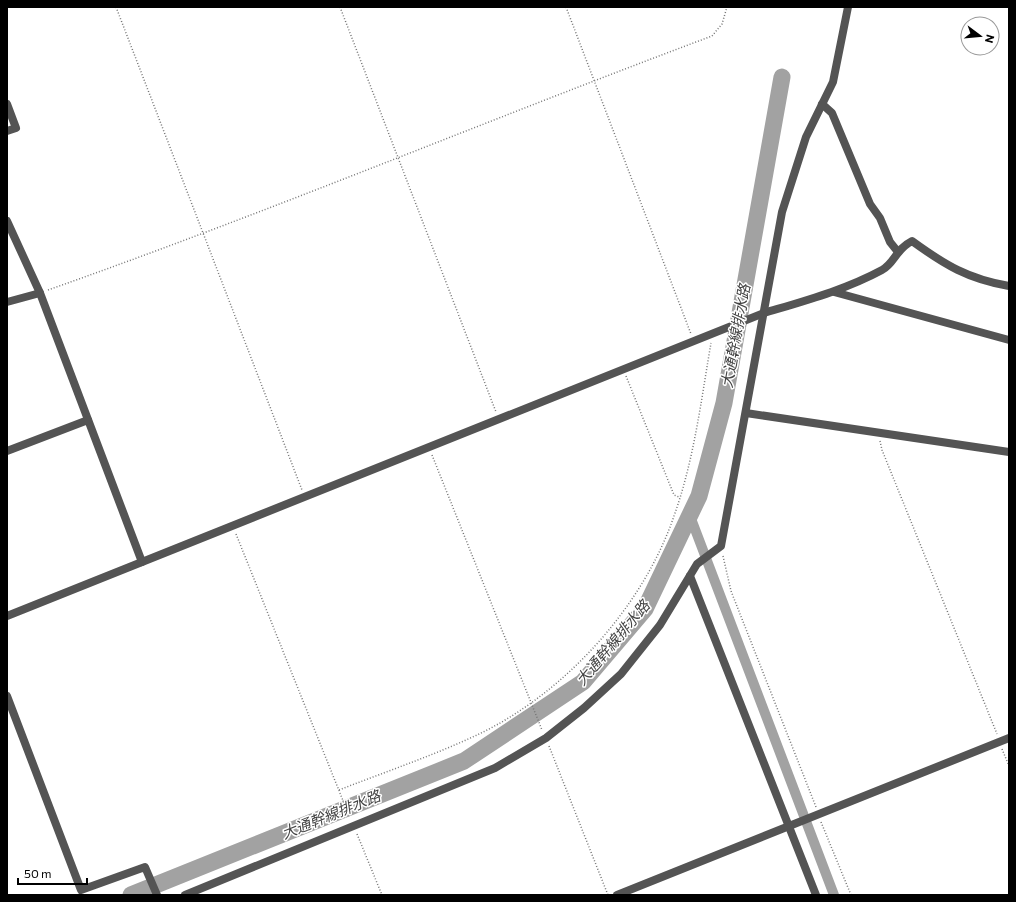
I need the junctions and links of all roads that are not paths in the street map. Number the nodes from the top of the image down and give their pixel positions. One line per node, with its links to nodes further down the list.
1 (848, 7): 3 (street)
2 (7, 104): 4 (street)
3 (822, 104): 6 (street); 11 (street)
4 (7, 131)
5 (7, 221): 9 (street)
6 (898, 252): 7 (street); 8 (street)
7 (1009, 286)
8 (834, 292): 11 (street); 12 (street)
9 (40, 293): 10 (street); 14 (street)
10 (7, 302)
11 (761, 315): 13 (street); 17 (street)
12 (1009, 340)
13 (746, 413): 16 (street); 18 (street)
14 (88, 420): 15 (street); 17 (street)
15 (7, 451)
16 (1009, 452)
17 (142, 562): 19 (street)
18 (690, 576): 22 (street); 24 (street)
19 (7, 616)
20 (7, 696): 23 (street)
21 (1009, 738): 22 (street)
22 (792, 826): 25 (street); 26 (street)
23 (157, 895)
24 (185, 895)
25 (617, 895)
26 (816, 895)

